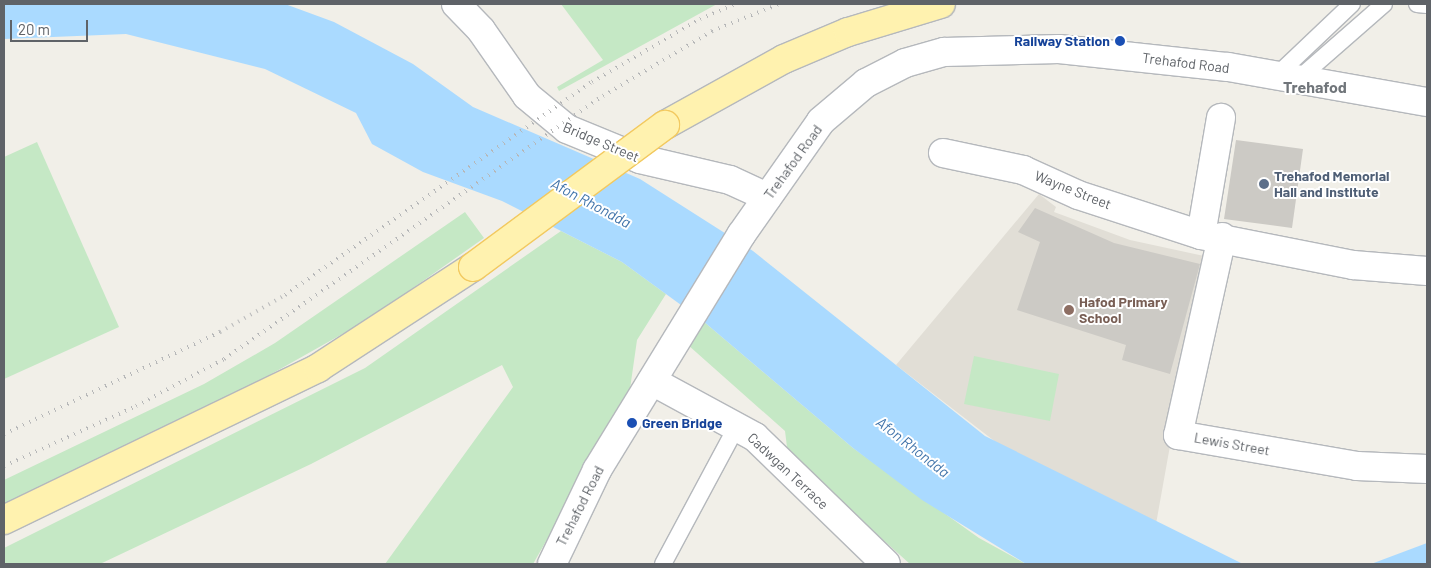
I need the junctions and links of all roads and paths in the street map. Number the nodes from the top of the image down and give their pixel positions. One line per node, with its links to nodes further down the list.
1 (456, 4): 11 (street, Bridge Street)
2 (941, 4): 17 (main road, bridge)
3 (1352, 4): 7 (lane)
4 (1384, 4): 7 (lane)
5 (1417, 4): 6 (lane)
6 (1427, 5)
7 (1286, 79): 8 (street, Trehafod Road); 11 (street, Trehafod Road)
8 (1427, 102)
9 (1221, 118): 12 (street)
10 (943, 153): 12 (street, Wayne Street)
11 (767, 197): 14 (street, Trehafod Road)
12 (1211, 236): 13 (street, Wayne Street); 16 (street, Lewis Street)
13 (1427, 271)
14 (652, 381): 15 (street, Cadwgan Terrace); 18 (street, Trehafod Road)
15 (737, 426): 19 (lane); 20 (street, Cadwgan Terrace)
16 (1427, 469)
17 (4, 520)
18 (552, 564)
19 (663, 564)
20 (886, 564)

